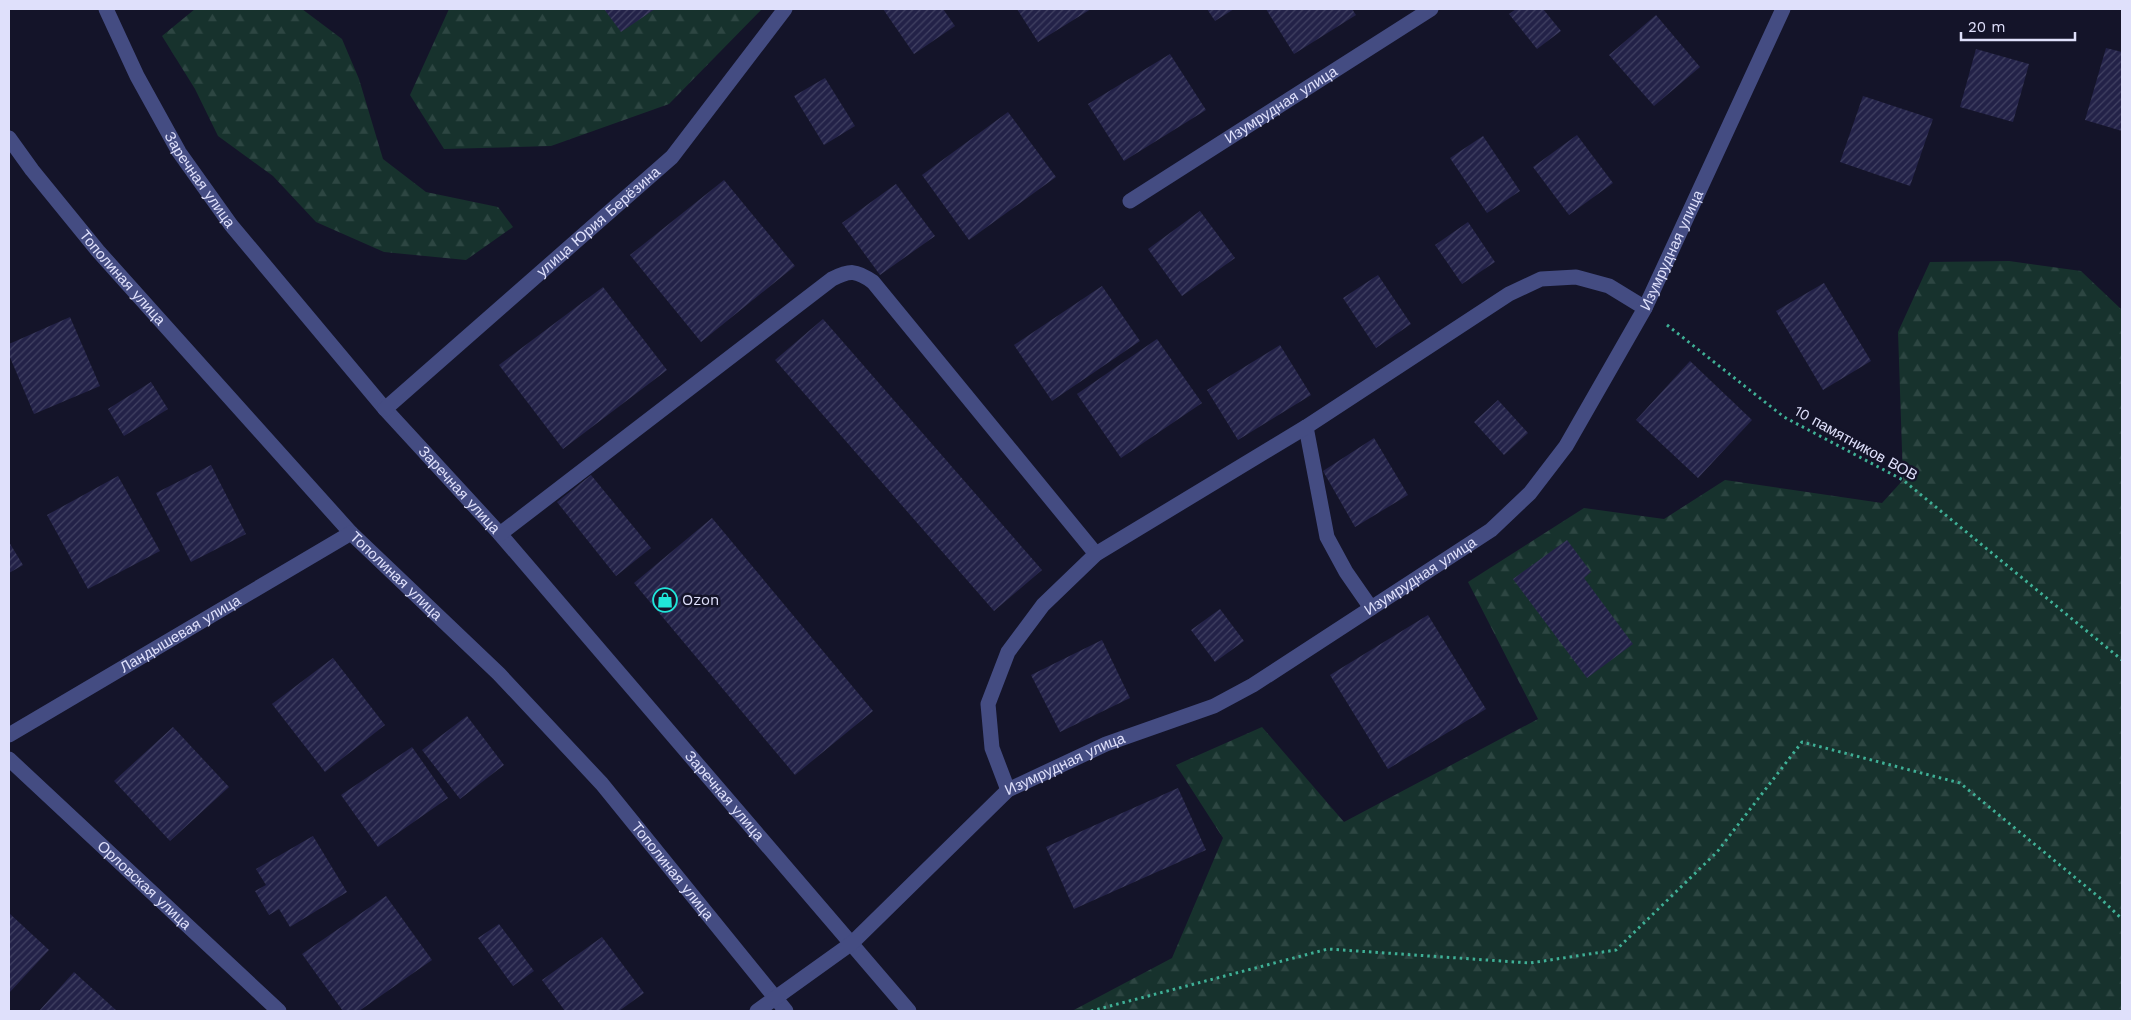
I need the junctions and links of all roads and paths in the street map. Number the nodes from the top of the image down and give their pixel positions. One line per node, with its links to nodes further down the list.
1 (106, 9): 8 (street, Заречная улица)
2 (785, 9): 8 (street, улица Юрия Берёзина)
3 (1431, 9): 6 (street, Изумрудная улица)
4 (1783, 9): 7 (street, Изумрудная улица)
5 (9, 138): 10 (street, Тополиная улица)
6 (1130, 201)
7 (1645, 308): 9 (street); 13 (street, Изумрудная улица); 14 (path, 10 памятников ВОВ)
8 (385, 409): 11 (street, Заречная улица)
9 (1306, 427): 12 (street); 13 (street)
10 (351, 533): 15 (street, Ландышевая улица); 20 (street, Тополиная улица)
11 (500, 534): 12 (street); 19 (street, Заречная улица)
12 (1096, 554): 17 (street)
13 (1371, 608): 17 (street, Изумрудная улица)
14 (2122, 660)
15 (9, 735)
16 (9, 759): 21 (street, Орловская улица)
17 (1008, 790): 19 (street, Изумрудная улица)
18 (2122, 919): 24 (path)
19 (852, 942): 20 (street, Изумрудная улица); 23 (street, Заречная улица)
20 (781, 1005): 22 (street, Изумрудная улица)
21 (279, 1011)
22 (757, 1011)
23 (909, 1011)
24 (1090, 1011)

